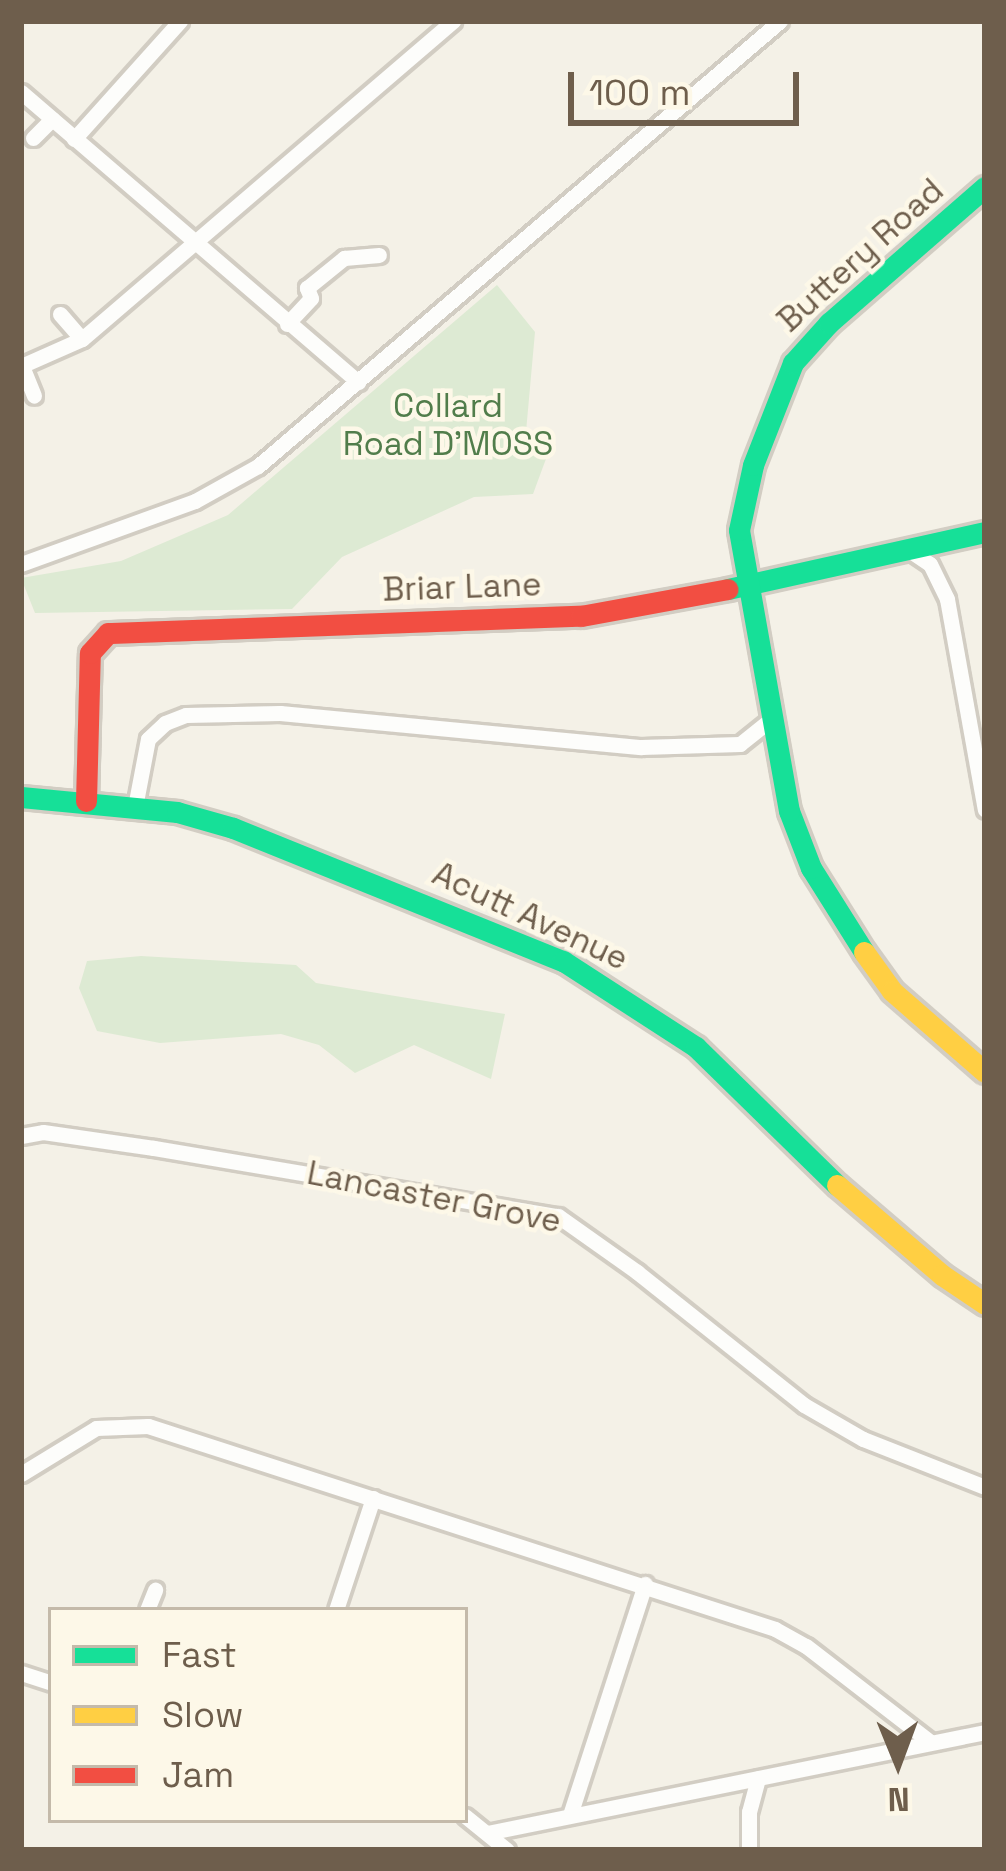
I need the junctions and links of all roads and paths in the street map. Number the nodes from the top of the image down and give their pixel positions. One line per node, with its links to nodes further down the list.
1 (180, 21): 7 (street)
2 (453, 21): 9 (street)
3 (780, 21): 15 (street)
4 (21, 92): 5 (street)
5 (52, 119): 6 (street); 7 (street)
6 (33, 138)
7 (74, 139): 9 (street)
8 (984, 190): 20 (street, Buttery Road)
9 (194, 244): 12 (street); 13 (street)
10 (380, 255): 12 (street)
11 (60, 314): 13 (street)
12 (287, 324): 15 (street)
13 (82, 339): 14 (street)
14 (21, 366): 16 (street)
15 (358, 382): 19 (street)
16 (34, 396)
17 (985, 532): 18 (street, Briar Lane)
18 (909, 550): 20 (street, Briar Lane); 25 (street)
19 (21, 564)
20 (748, 586): 21 (street, Buttery Road); 23 (street, Briar Lane)
21 (774, 717): 24 (street); 26 (street, Buttery Road)
22 (21, 797): 23 (street, Acutt Avenue)
23 (86, 801): 24 (street, Acutt Avenue)
24 (136, 807): 28 (street, Acutt Avenue)
25 (985, 810)
26 (985, 1072)
27 (21, 1136): 30 (street, Lancaster Grove)
28 (985, 1304)
29 (21, 1474): 31 (street)
30 (985, 1487)
31 (373, 1498): 32 (street); 35 (street)
32 (644, 1584): 37 (street); 39 (street)
33 (155, 1590): 34 (street)
34 (147, 1607)
35 (337, 1607)
36 (985, 1732): 37 (street)
37 (929, 1741): 38 (street)
38 (758, 1778): 39 (street); 43 (street)
39 (570, 1815): 41 (street)
40 (468, 1818): 41 (street)
41 (487, 1833): 42 (street)
42 (507, 1850)
43 (749, 1850)

